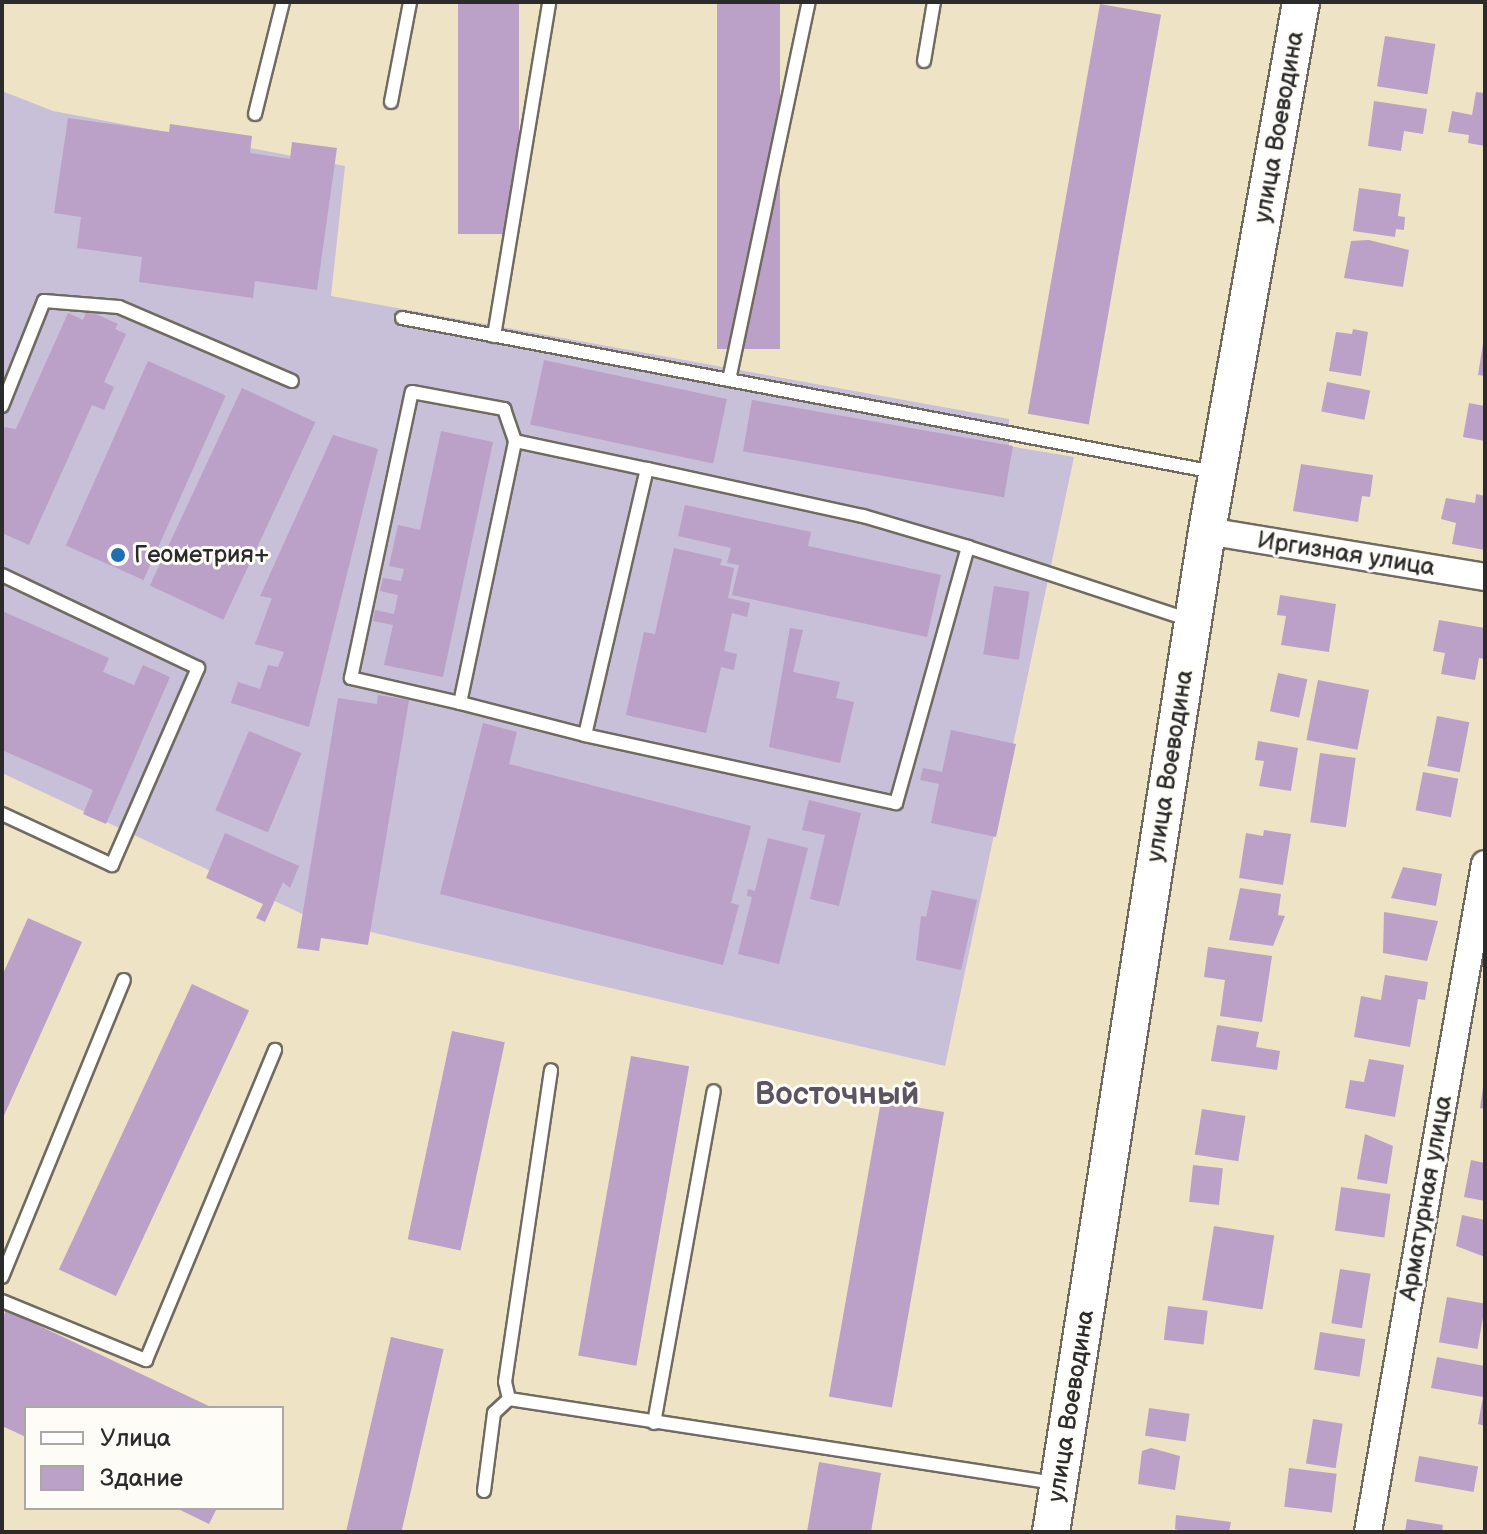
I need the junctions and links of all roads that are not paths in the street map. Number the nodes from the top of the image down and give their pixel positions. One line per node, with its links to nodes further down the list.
1 (283, 2): 9 (lane)
2 (410, 2): 8 (lane)
3 (549, 2): 11 (lane)
4 (809, 2): 12 (lane)
5 (934, 2): 7 (lane)
6 (1301, 2): 17 (street, улица Воеводина)
7 (924, 61)
8 (391, 102)
9 (255, 114)
10 (402, 318): 11 (lane)
11 (494, 336): 12 (lane)
12 (729, 380): 17 (lane)
13 (292, 381): 14 (lane)
14 (2, 406)
15 (515, 441): 16 (lane); 23 (lane); 23 (lane)
16 (647, 469): 19 (lane); 24 (lane)
17 (1217, 473): 18 (street, улица Воеводина)
18 (1207, 531): 21 (street, Иргизная улица); 22 (street, улица Воеводина)
19 (968, 547): 22 (lane); 24 (lane)
20 (2, 575): 25 (lane)
21 (1485, 577)
22 (1193, 621): 35 (street, улица Воеводина)
23 (460, 703): 24 (lane)
24 (585, 735)
25 (2, 814)
26 (1485, 864): 38 (street, Арматурная улица)
27 (124, 980): 31 (lane)
28 (275, 1050): 32 (lane)
29 (551, 1070): 33 (lane)
30 (714, 1091): 34 (lane)
31 (2, 1277)
32 (2, 1301)
33 (509, 1399): 34 (lane); 36 (lane)
34 (654, 1423): 35 (lane)
35 (1058, 1484): 37 (street, улица Воеводина)
36 (484, 1491)
37 (1051, 1532)
38 (1368, 1532)

